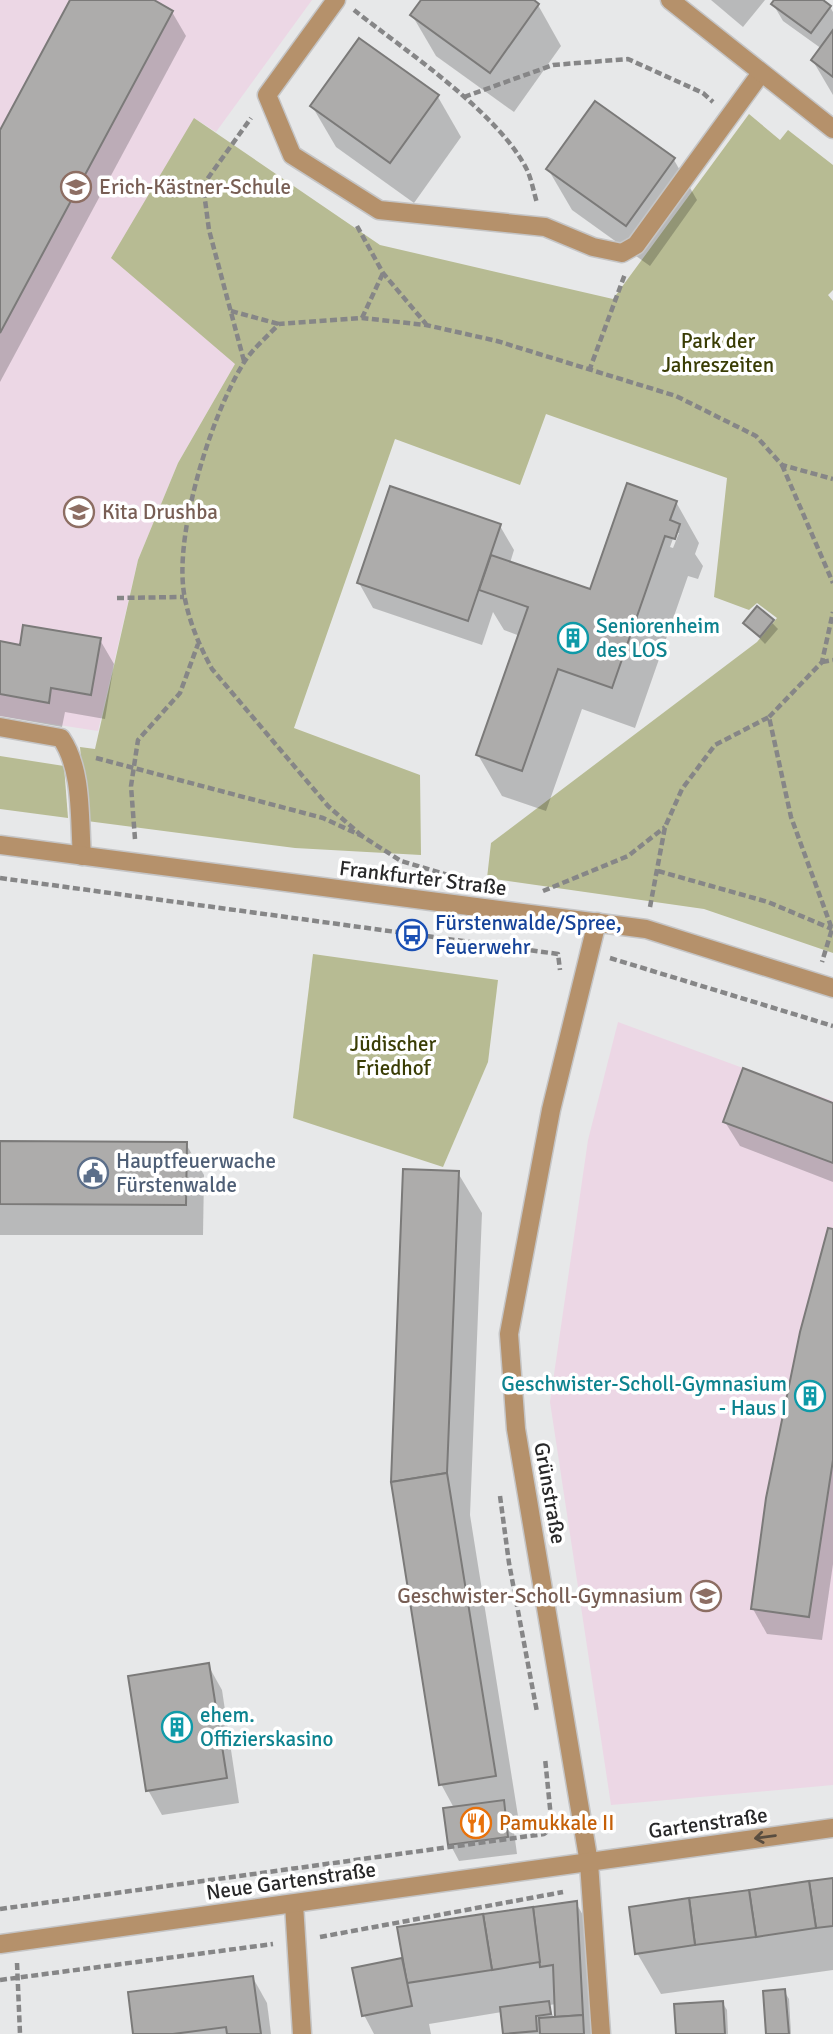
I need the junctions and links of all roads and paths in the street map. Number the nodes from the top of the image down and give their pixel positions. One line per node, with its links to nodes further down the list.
1 (670, 0): 3 (street)
2 (343, 4): 4 (street); 5 (path)
3 (761, 73): 6 (street); 7 (street)
4 (267, 95): 9 (street); 12 (path)
5 (464, 97): 6 (path); 9 (path)
6 (730, 116): 10 (street)
7 (833, 129)
8 (350, 214): 11 (path)
9 (545, 227): 10 (street)
10 (636, 245): 17 (path)
11 (383, 273): 13 (path); 15 (path)
12 (231, 310): 14 (path); 16 (path)
13 (362, 318): 14 (path); 15 (path)
14 (279, 324): 16 (path)
15 (426, 325): 17 (path)
16 (244, 362): 21 (path)
17 (589, 371): 18 (path)
18 (782, 465): 19 (path); 20 (path)
19 (833, 479)
20 (833, 583)
21 (184, 597): 22 (path); 24 (path)
22 (117, 598)
23 (833, 612): 26 (path)
24 (198, 643): 30 (path); 32 (path)
25 (833, 660): 26 (path)
26 (822, 662): 27 (path)
27 (769, 717): 31 (path); 42 (path)
28 (0, 727): 29 (street)
29 (69, 749): 30 (path); 34 (street)
30 (134, 769): 32 (path); 35 (path)
31 (665, 827): 36 (path); 39 (path)
32 (362, 836): 38 (path)
33 (0, 845): 34 (street, Frankfurter Straße)
34 (82, 856): 35 (street, Frankfurter Straße)
35 (138, 863): 40 (street, Frankfurter Straße)
36 (658, 871): 41 (path); 42 (path)
37 (0, 878): 44 (path)
38 (468, 880)
39 (535, 897)
40 (597, 922): 41 (street, Frankfurter Straße); 43 (street, Grünstraße)
41 (646, 929): 45 (street, Frankfurter Straße)
42 (833, 930): 45 (path)
43 (590, 952): 47 (path); 52 (street, Grünstraße)
44 (560, 979)
45 (815, 981): 46 (street, Frankfurter Straße)
46 (833, 988)
47 (833, 1026)
48 (500, 1494): 49 (path)
49 (539, 1724)
50 (544, 1751): 54 (path)
51 (833, 1828): 52 (street, Gartenstraße, one-way to 52)
52 (589, 1863): 53 (street, Neue Gartenstraße); 58 (street, Grünstraße)
53 (294, 1904): 55 (street, Neue Gartenstraße); 57 (street)
54 (0, 1909)
55 (8, 1943): 56 (path)
56 (20, 2034)
57 (302, 2034)
58 (601, 2034)

